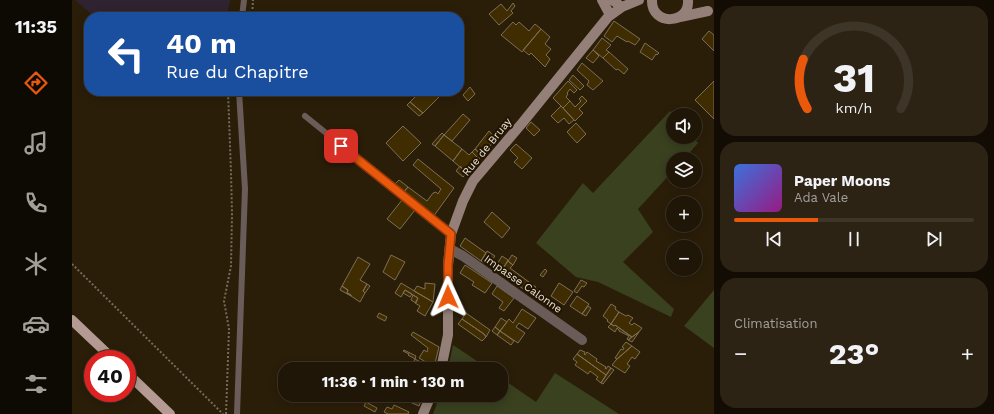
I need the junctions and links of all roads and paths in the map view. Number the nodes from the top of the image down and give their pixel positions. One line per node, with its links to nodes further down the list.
1 (244, 0): 8 (lane)
2 (253, 0): 9 (path)
3 (602, 0): 12 (street)
4 (612, 0): 7 (street)
5 (652, 0): 11 (street)
6 (690, 0): 10 (street); 13 (street)
7 (631, 4): 11 (street); 12 (street, Rue de Bruay)
8 (243, 12)
9 (252, 12)
10 (711, 12): 13 (street)
11 (656, 14): 13 (street)
12 (610, 15): 17 (street, Rue de Bruay)
13 (680, 17)
14 (228, 96): 27 (path)
15 (238, 96): 28 (lane)
16 (305, 116): 17 (lane)
17 (451, 234): 18 (street, Rue de Bruay)
18 (450, 249): 21 (street, Impasse Calonne); 23 (street, Rue de Bruay)
19 (72, 264): 27 (path)
20 (72, 320): 22 (main road)
21 (582, 340)
22 (104, 350)
23 (442, 362)
24 (136, 382): 26 (main road)
25 (428, 402): 29 (street)
26 (170, 414)
27 (225, 414)
28 (237, 414)
29 (423, 414)

